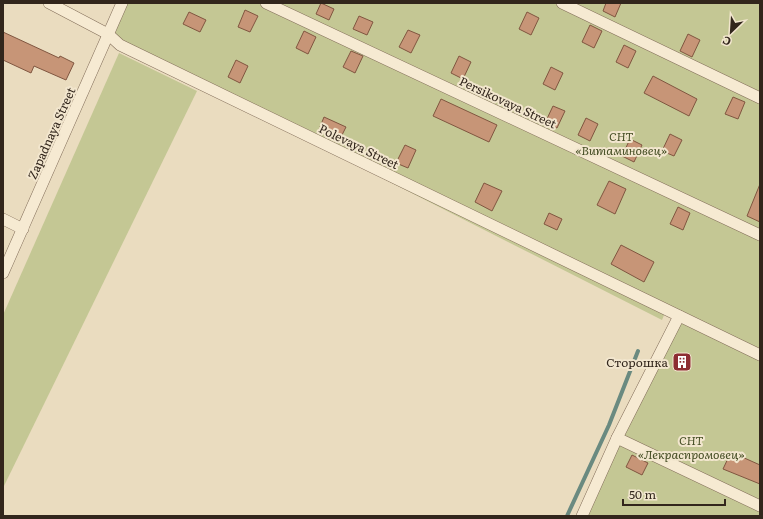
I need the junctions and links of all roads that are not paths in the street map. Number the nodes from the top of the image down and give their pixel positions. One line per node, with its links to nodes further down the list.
1 (49, 3): 5 (street, Polevaya Street)
2 (122, 3): 5 (street, Zapadnaya Street)
3 (266, 3): 9 (street, Persikovaya Street)
4 (562, 3): 6 (street)
5 (108, 34): 8 (street, Zapadnaya Street); 11 (street, Polevaya Street)
6 (760, 98)
7 (3, 219): 8 (street)
8 (23, 229): 10 (street, Zapadnaya Street)
9 (760, 235)
10 (3, 273)
11 (679, 316): 12 (street, Polevaya Street); 13 (street)
12 (760, 355)
13 (617, 438): 14 (street); 15 (street)
14 (760, 506)
15 (582, 516)

